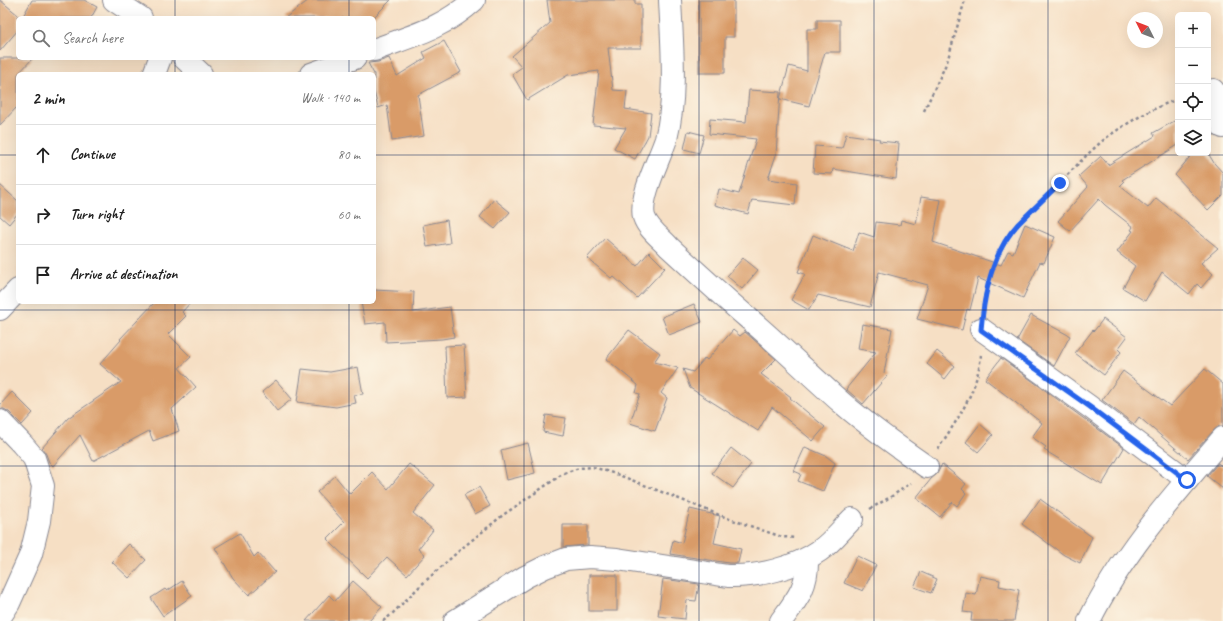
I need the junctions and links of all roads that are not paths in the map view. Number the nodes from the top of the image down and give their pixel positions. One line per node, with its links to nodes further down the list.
1 (114, 0): 4 (street)
2 (474, 0): 5 (street)
3 (670, 0): 17 (street)
4 (138, 16)
5 (376, 49)
6 (159, 60): 9 (street)
7 (186, 60): 10 (street)
8 (350, 60): 11 (street)
9 (155, 72)
10 (199, 72)
11 (316, 72)
12 (1212, 90): 13 (street)
13 (1223, 127)
14 (981, 330): 18 (street)
15 (0, 422): 21 (street)
16 (1223, 438): 18 (street)
17 (926, 467)
18 (1187, 480): 24 (street)
19 (852, 519): 20 (street)
20 (807, 559): 22 (street); 23 (street)
21 (0, 617)
22 (455, 621)
23 (781, 621)
24 (1089, 621)

